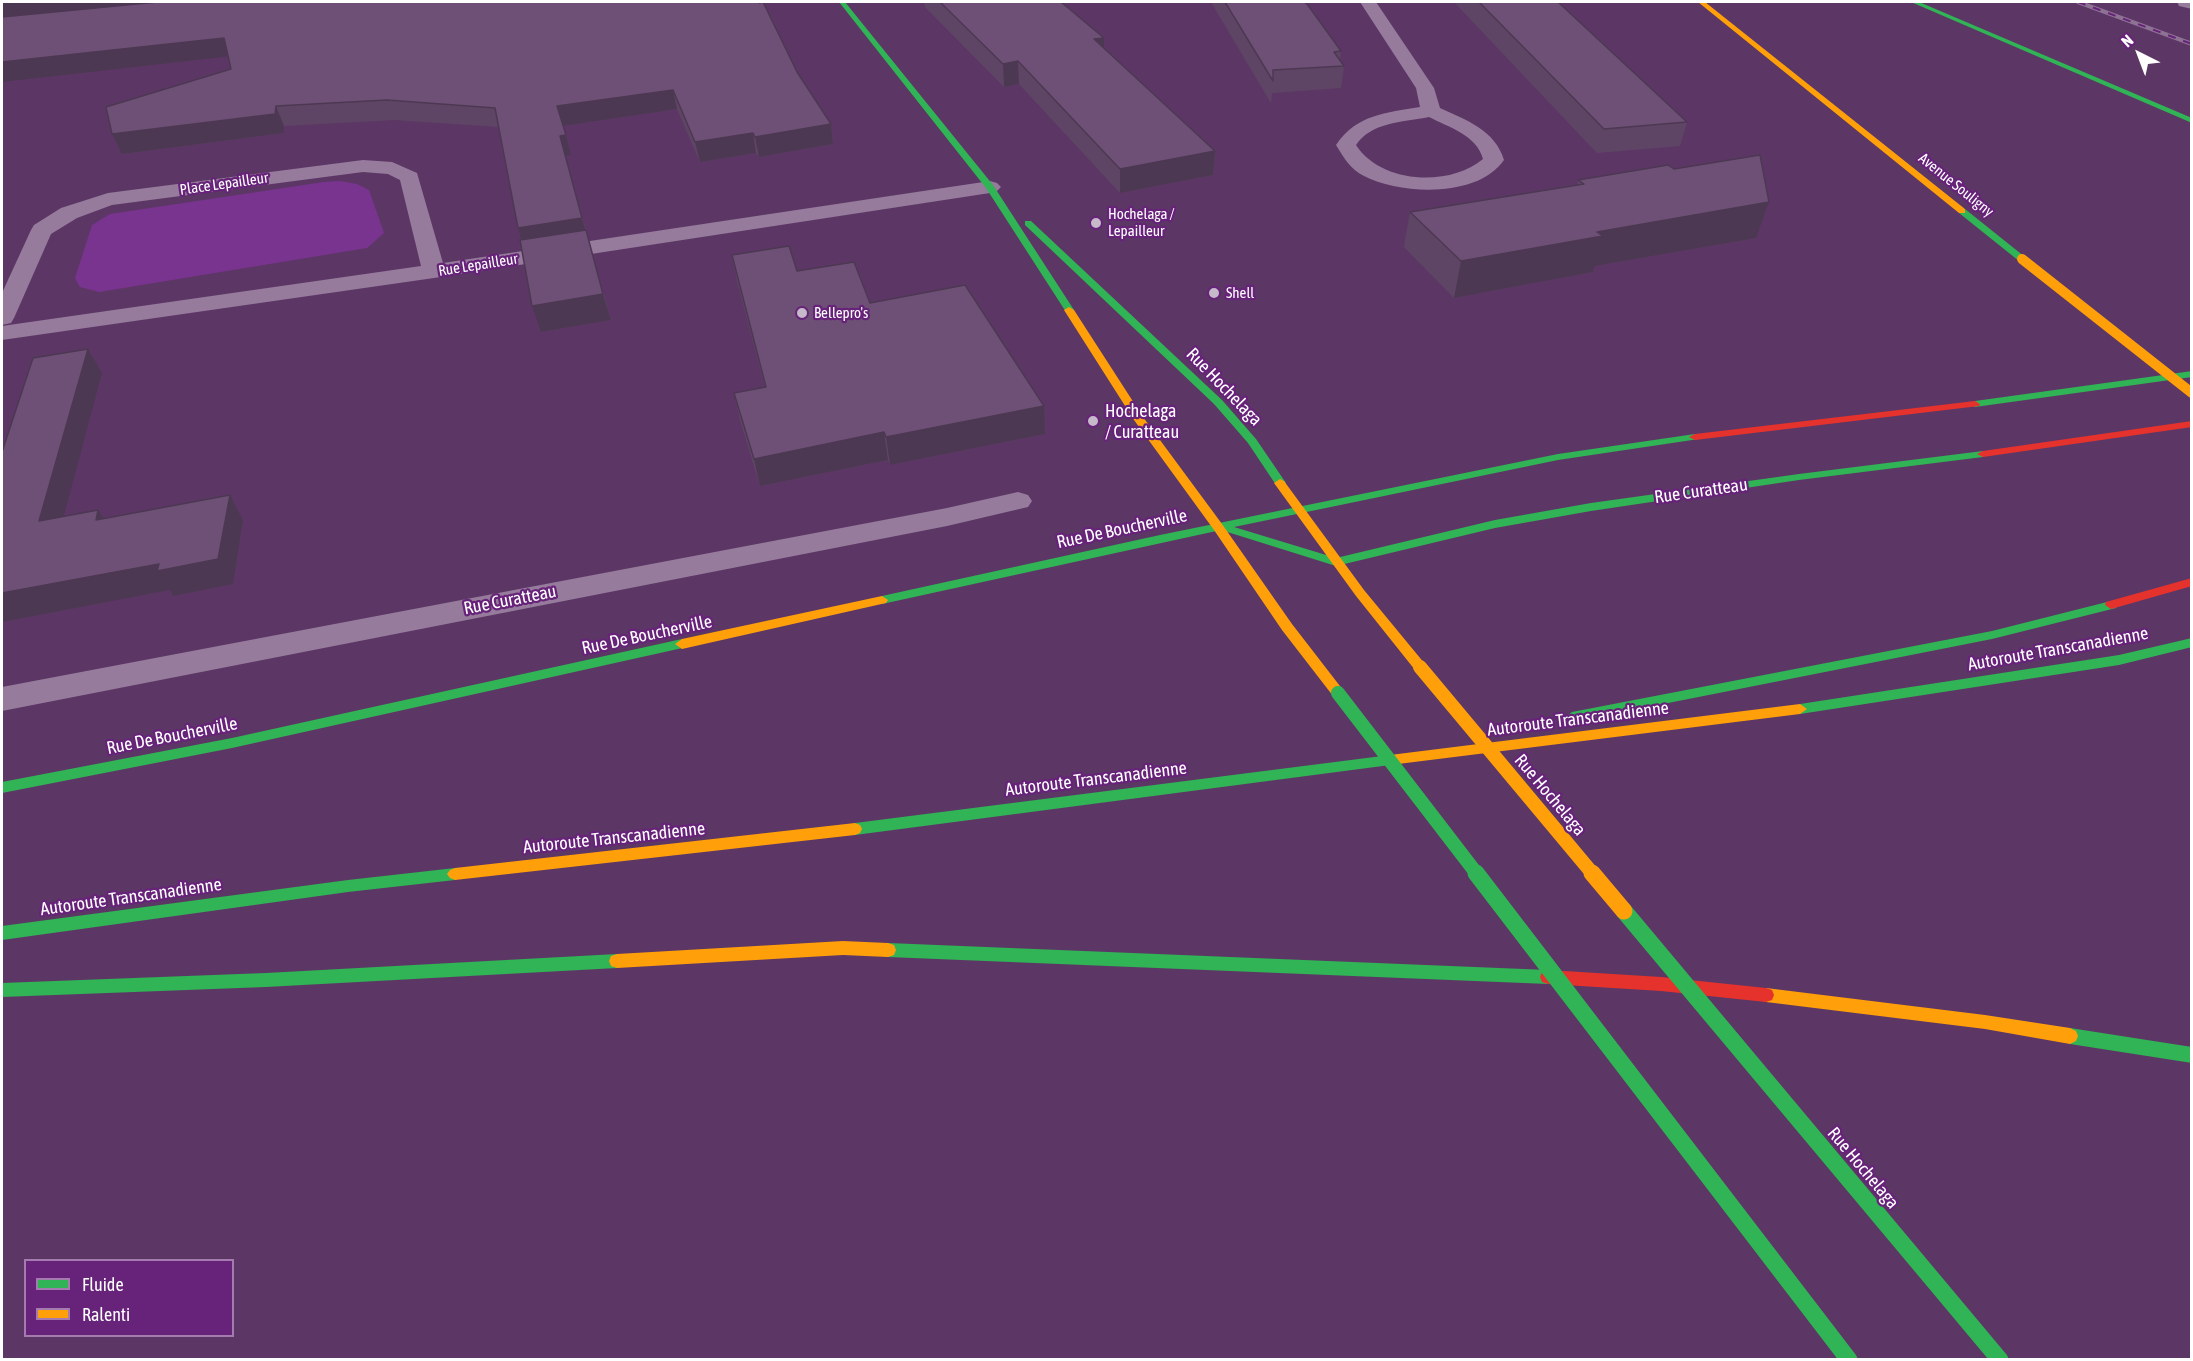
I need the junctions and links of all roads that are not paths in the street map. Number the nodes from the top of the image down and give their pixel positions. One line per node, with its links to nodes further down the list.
1 (842, 2): 9 (main road, Rue Hochelaga)
2 (1368, 2): 7 (street)
3 (1701, 2): 14 (main road, Avenue Souligny, bridge)
4 (1914, 2): 8 (main road)
5 (2185, 2): 6 (street)
6 (2192, 4)
7 (1431, 111): 7 (street)
8 (2192, 121)
9 (990, 187): 10 (street, Rue Lepailleur); 17 (main road, Rue Hochelaga); 18 (main road, Rue Hochelaga)
10 (434, 271): 11 (street, Place Lepailleur); 12 (street, Rue Lepailleur)
11 (2, 318)
12 (2, 333)
13 (2192, 374): 17 (main road)
14 (2192, 393)
15 (2192, 424): 19 (main road, Rue Curatteau)
16 (1018, 501): 22 (street, Rue Curatteau)
17 (1299, 512): 18 (main road, Rue De Boucherville); 19 (main road, Rue Hochelaga)
18 (1218, 527): 19 (main road, Rue Curatteau); 26 (main road, Rue De Boucherville); 30 (main road, Rue Hochelaga, bridge)
19 (1336, 562): 31 (main road, Rue Hochelaga, bridge)
20 (2192, 582): 23 (main road)
21 (2192, 642): 25 (main road, Autoroute Transcanadienne)
22 (2, 699)
23 (1557, 720)
24 (1498, 732): 25 (main road)
25 (1287, 772): 27 (main road, Autoroute Transcanadienne)
26 (2, 788)
27 (2, 933)
28 (2, 990): 29 (main road)
29 (2192, 1055)
30 (1849, 1359)
31 (2000, 1359)

